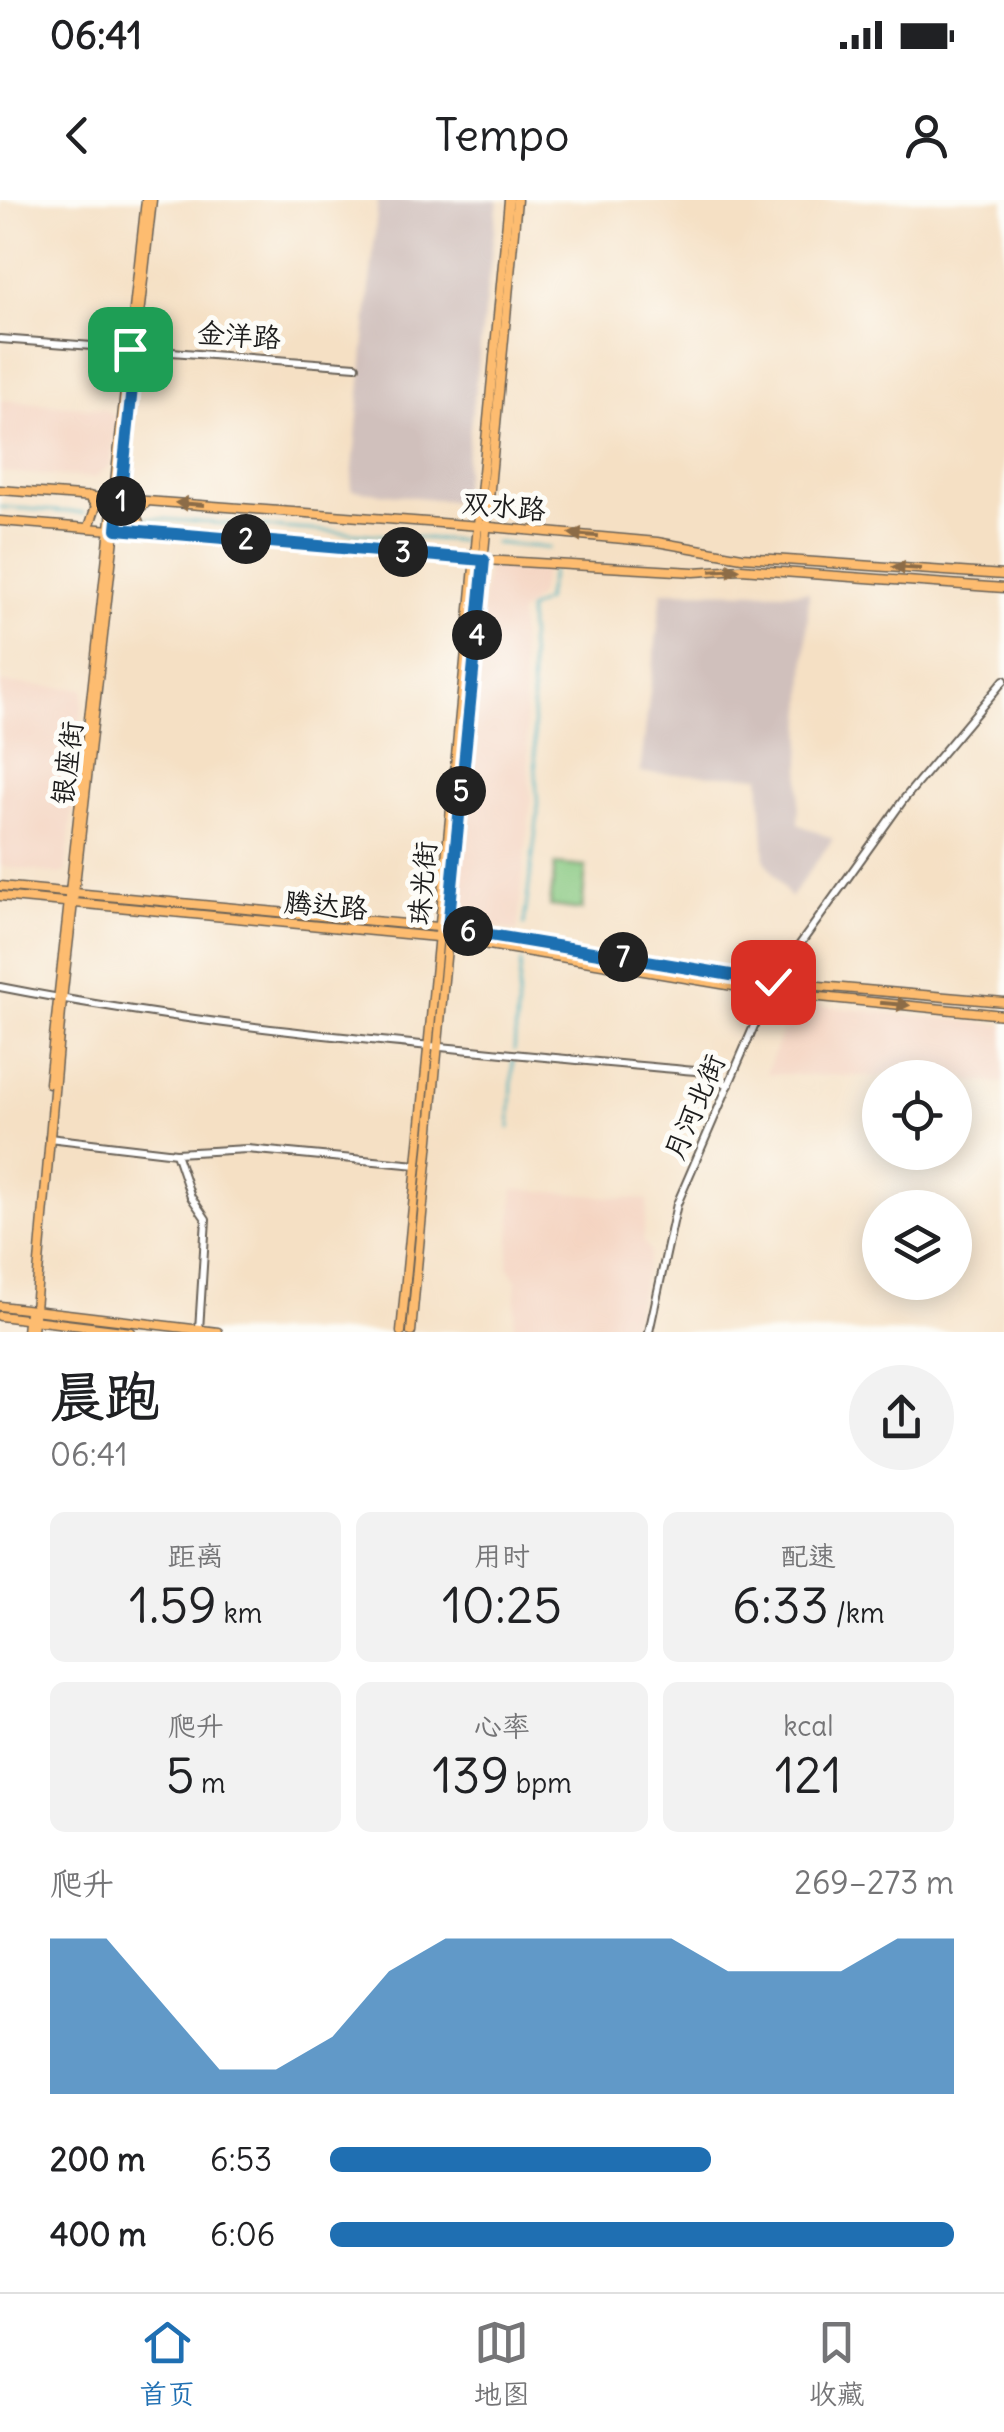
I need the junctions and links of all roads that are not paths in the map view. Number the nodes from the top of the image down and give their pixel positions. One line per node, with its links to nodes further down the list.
1 (149, 200): 5 (main road, 银座街)
2 (509, 200): 13 (main road, 珠光街)
3 (517, 200): 13 (main road, 珠光街)
4 (0, 339): 5 (street, 金洋路)
5 (133, 350): 6 (street, 金洋路); 9 (main road, 银座街); 10 (main road, 银座街)
6 (356, 366)
7 (0, 490): 8 (main road, 双水路)
8 (89, 496): 9 (main road, 双水路); 14 (main road)
9 (111, 498): 10 (main road, 双水路); 15 (main road, 银座街)
10 (122, 499): 11 (main road, 双水路); 15 (main road, 银座街)
11 (150, 501): 13 (main road, 双水路, one-way to 11); 16 (main road)
12 (0, 521): 14 (main road, 双水路)
13 (484, 526): 17 (main road, 珠光街); 18 (main road, 双水路, one-way to 13)
14 (88, 527): 15 (main road, 双水路)
15 (113, 528): 16 (main road, 双水路); 23 (main road, 银座街)
16 (144, 531): 17 (main road, 双水路)
17 (480, 559): 19 (main road, 双水路, one-way to 19); 24 (main road, 珠光街)
18 (1004, 575)
19 (1004, 588)
20 (1004, 680): 25 (street, 月河北街)
21 (0, 886): 23 (main road, 腾达路)
22 (0, 896): 23 (main road, 腾达路)
23 (71, 900): 24 (main road, 腾达路); 28 (main road, 银座街)
24 (443, 932): 25 (main road, 腾达路); 27 (main road, 腾达路); 31 (main road, 珠光街)
25 (773, 982): 27 (street, 月河北街); 29 (main road, 腾达路)
26 (0, 988): 28 (street)
27 (769, 992): 30 (main road, 腾达路, one-way to 30); 32 (street, 月河北街)
28 (60, 999): 31 (street); 33 (main road); 37 (main road)
29 (1004, 1002)
30 (1004, 1014)
31 (434, 1046): 32 (street); 35 (main road, 珠光街); 45 (main road, 珠光街)
32 (729, 1085): 46 (street, 月河北街)
33 (50, 1138): 34 (street); 37 (main road)
34 (176, 1152): 35 (street); 40 (street)
35 (417, 1165): 44 (main road, 珠光街)
36 (0, 1306): 37 (main road)
37 (31, 1310): 39 (main road); 40 (main road)
38 (0, 1316): 39 (main road)
39 (31, 1320): 41 (main road); 42 (main road)
40 (199, 1330): 43 (main road)
41 (30, 1332)
42 (131, 1332)
43 (218, 1332)
44 (401, 1332)
45 (411, 1332)
46 (649, 1332)

